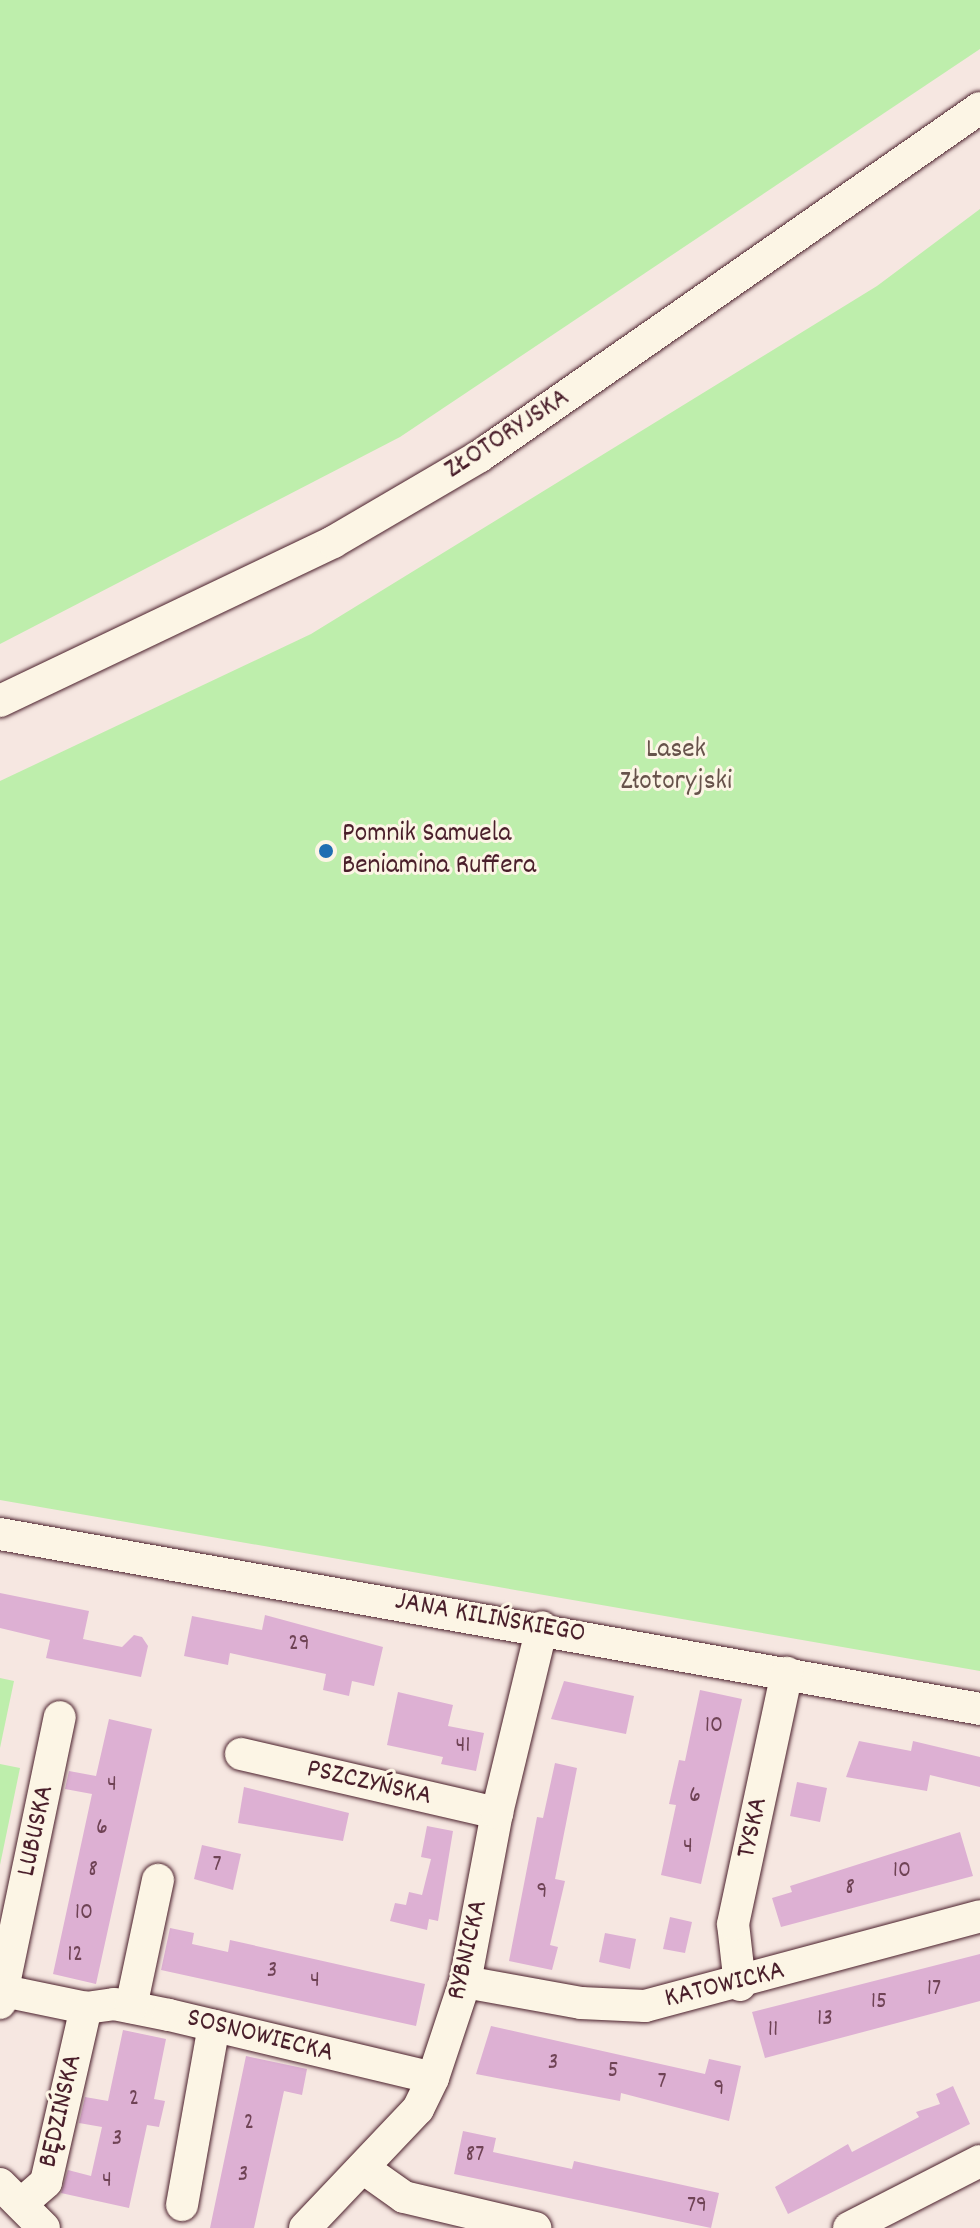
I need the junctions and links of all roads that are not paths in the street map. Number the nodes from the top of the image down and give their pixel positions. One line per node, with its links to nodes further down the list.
1 (980, 108): 2 (street, ZŁOTORYJSKA)
2 (0, 701)
3 (0, 1534): 4 (street, JANA KILIŃSKIEGO)
4 (542, 1627): 5 (street, JANA KILIŃSKIEGO); 9 (street, RYBNICKA)
5 (787, 1673): 6 (street, JANA KILIŃSKIEGO); 13 (street, TYSKA)
6 (980, 1709)
7 (60, 1717): 14 (street, LUBUSKA)
8 (241, 1754): 9 (street, PSZCZYŃSKA)
9 (497, 1813): 12 (street, RYBNICKA)
10 (158, 1880): 15 (street)
11 (980, 1916): 13 (street, KATOWICKA)
12 (465, 1982): 13 (street, KATOWICKA); 18 (street, RYBNICKA)
13 (740, 1985)
14 (2, 1997): 16 (street, LUBUSKA)
15 (131, 2007): 16 (street, SOSNOWIECKA); 17 (street, SOSNOWIECKA)
16 (86, 2008): 21 (street, BĘDZIŃSKA)
17 (214, 2026): 18 (street, SOSNOWIECKA); 22 (street)
18 (433, 2078): 20 (street, RYBNICKA)
19 (980, 2161): 26 (street)
20 (363, 2168): 24 (street, RYBNICKA); 25 (street)
21 (10, 2194): 23 (street)
22 (182, 2205)
23 (44, 2228)
24 (305, 2228)
25 (535, 2228)
26 (849, 2228)

